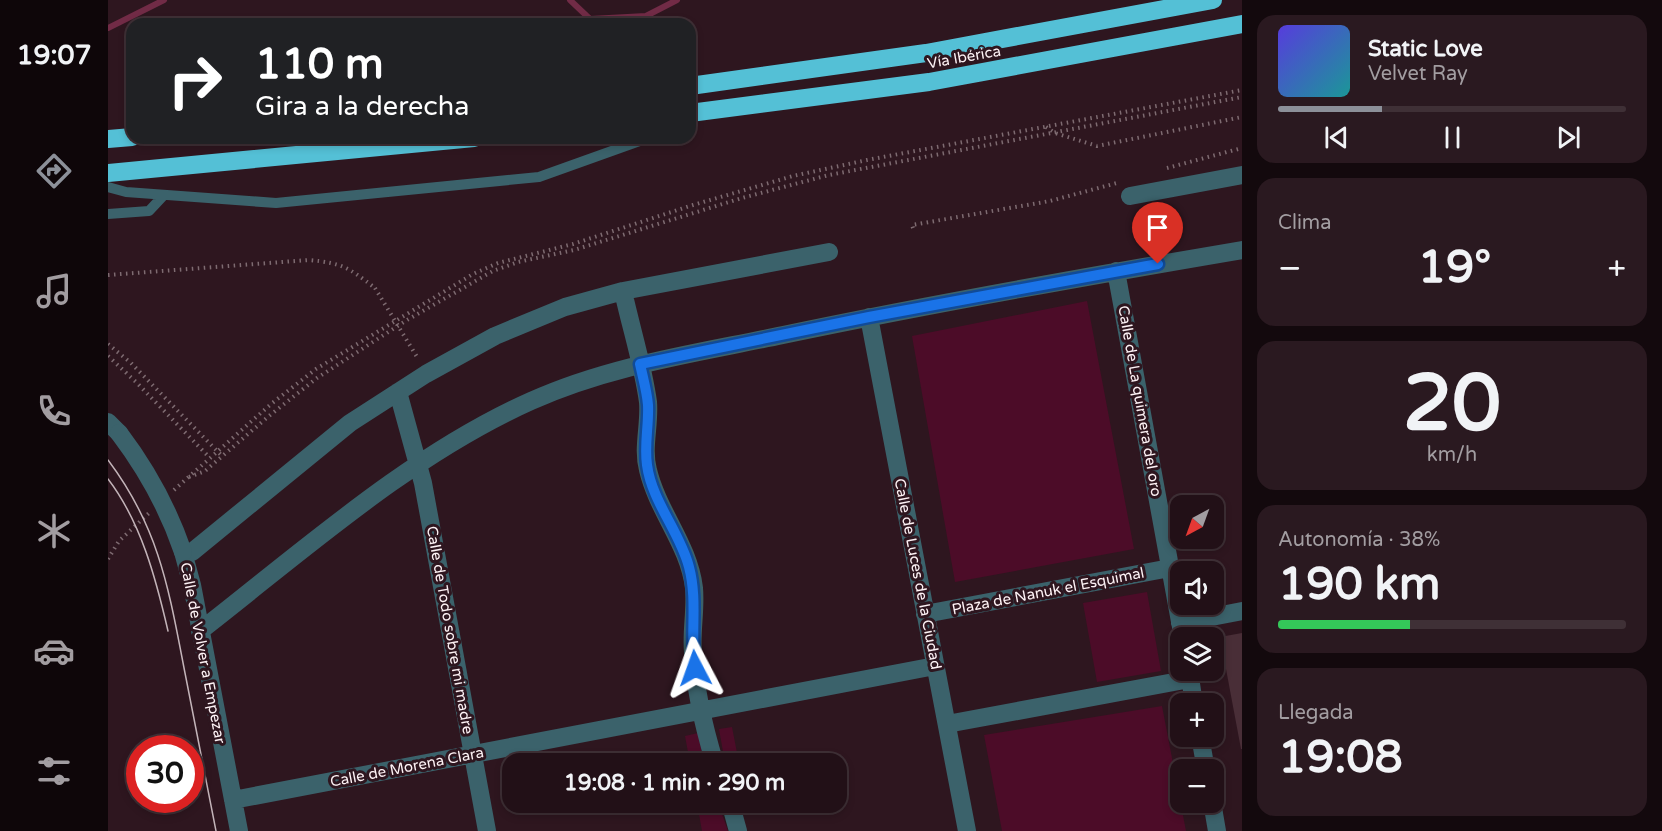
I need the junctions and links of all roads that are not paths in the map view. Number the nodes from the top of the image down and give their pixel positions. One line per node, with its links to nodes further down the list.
1 (1213, 0): 3 (highway, Vía Ibérica)
2 (1242, 24): 4 (highway, Vía Ibérica)
3 (696, 85)
4 (726, 109): 5 (highway, Vía Ibérica); 6 (lane)
5 (696, 112)
6 (696, 121)
7 (126, 138): 8 (highway)
8 (108, 139)
9 (411, 144): 11 (highway)
10 (631, 144): 15 (lane)
11 (108, 173)
12 (1242, 176): 14 (street)
13 (108, 187): 15 (lane)
14 (1124, 189)
15 (164, 195): 16 (lane)
16 (108, 214)
17 (1242, 250): 19 (street)
18 (829, 252): 20 (street)
19 (1116, 271): 21 (street); 27 (street, Calle de La quimera del oro)
20 (622, 291): 22 (street); 23 (street)
21 (869, 317): 22 (street); 29 (street, Calle de Luces de la Ciudad)
22 (640, 364): 25 (street); 34 (street)
23 (398, 392): 25 (street, Calle de Todo sobre mi madre); 26 (street)
24 (113, 428): 26 (street, Calle de Volver a Empezar, bridge)
25 (419, 465): 31 (street); 37 (street, Calle de Todo sobre mi madre)
26 (188, 552): 31 (street, Calle de Volver a Empezar)
27 (1170, 568): 29 (street, Plaza de Nanuk el Esquimal)
28 (1242, 611): 30 (street)
29 (925, 614): 32 (street, Calle de Luces de la Ciudad)
30 (1191, 627)
31 (200, 631): 38 (street, Calle de Volver a Empezar)
32 (935, 666): 34 (street, Calle de Morena Clara); 35 (street, Calle de Luces de la Ciudad)
33 (1170, 679): 35 (street)
34 (702, 710): 36 (street); 37 (street, Calle de Morena Clara)
35 (946, 724): 44 (street, Calle de Luces de la Ciudad)
36 (712, 753)
37 (472, 754): 38 (street, Calle de Morena Clara); 42 (street, Calle de Todo sobre mi madre)
38 (233, 800): 41 (street, Calle de Volver a Empezar)
39 (733, 813): 43 (street)
40 (1214, 813): 45 (street)
41 (238, 831)
42 (487, 831)
43 (738, 831)
44 (967, 831)
45 (1217, 831)

